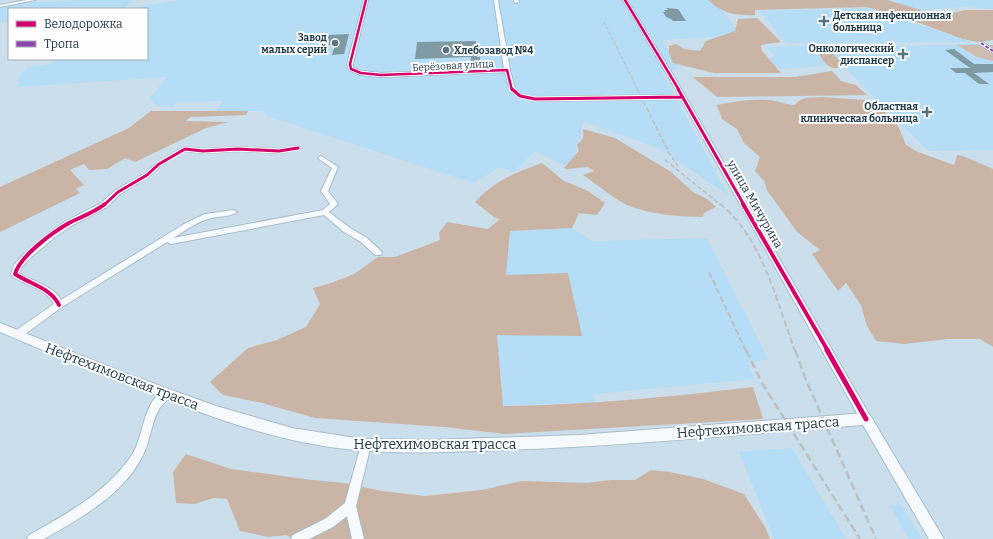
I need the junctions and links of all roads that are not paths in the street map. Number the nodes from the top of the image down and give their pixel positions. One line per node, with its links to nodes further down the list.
1 (33, 0): 5 (street)
2 (366, 0): 8 (street, Берёзовая улица)
3 (496, 0): 8 (street)
4 (624, 0): 9 (street, улица Мичурина)
5 (0, 6)
6 (981, 43): 7 (street)
7 (993, 51)
8 (507, 70): 9 (street, Берёзовая улица)
9 (682, 97): 20 (street, улица Мичурина)
10 (298, 148): 16 (street)
11 (321, 158): 13 (street)
12 (233, 212): 14 (street)
13 (325, 212): 14 (street); 15 (street)
14 (167, 239): 16 (street)
15 (378, 253)
16 (59, 305): 18 (street)
17 (0, 327): 18 (main road, Нефтехимовская трасса)
18 (18, 334): 19 (main road, Нефтехимовская трасса)
19 (166, 394): 21 (main road, Нефтехимовская трасса); 23 (street)
20 (866, 419): 21 (main road, Нефтехимовская трасса); 26 (main road, улица Мичурина)
21 (366, 445): 22 (street)
22 (350, 506): 24 (street); 25 (street)
23 (33, 539)
24 (298, 539)
25 (358, 539)
26 (938, 539)

